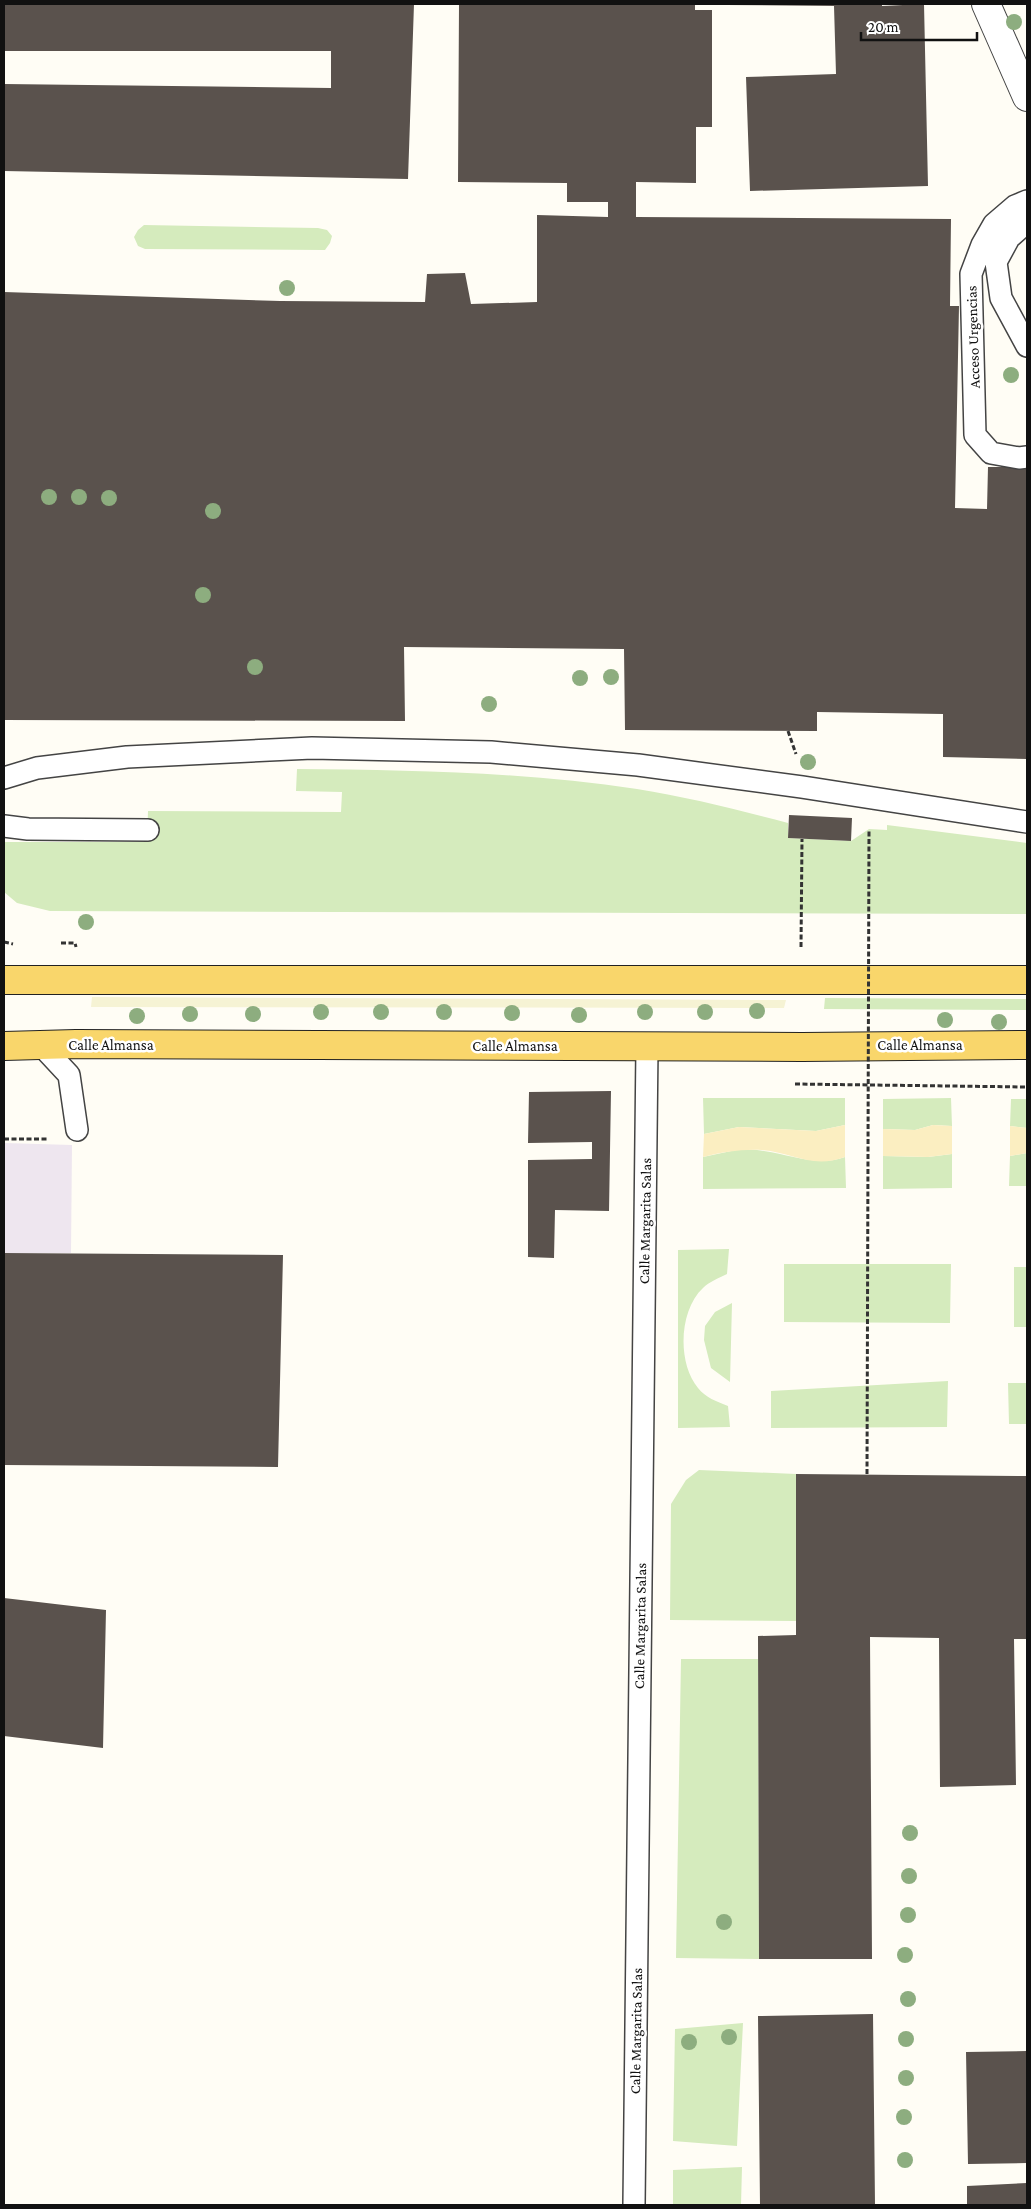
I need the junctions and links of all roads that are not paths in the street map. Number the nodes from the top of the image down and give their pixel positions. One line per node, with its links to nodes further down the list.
1 (986, 4): 2 (street)
2 (1027, 97)
3 (1027, 201): 6 (lane, Acceso Urgencias)
4 (1027, 222): 5 (lane, Acceso Urgencias)
5 (1027, 346)
6 (1027, 457)
7 (4, 778): 8 (lane)
8 (1027, 822)
9 (4, 826): 10 (lane)
10 (148, 830)
11 (4, 980): 12 (main road)
12 (1027, 980)
13 (1027, 1045): 16 (main road, Calle Almansa)
14 (4, 1046): 15 (main road, Calle Almansa)
15 (42, 1046): 16 (main road, Calle Almansa); 17 (lane)
16 (647, 1047): 18 (lane, Calle Margarita Salas)
17 (78, 1130)
18 (634, 2205)

